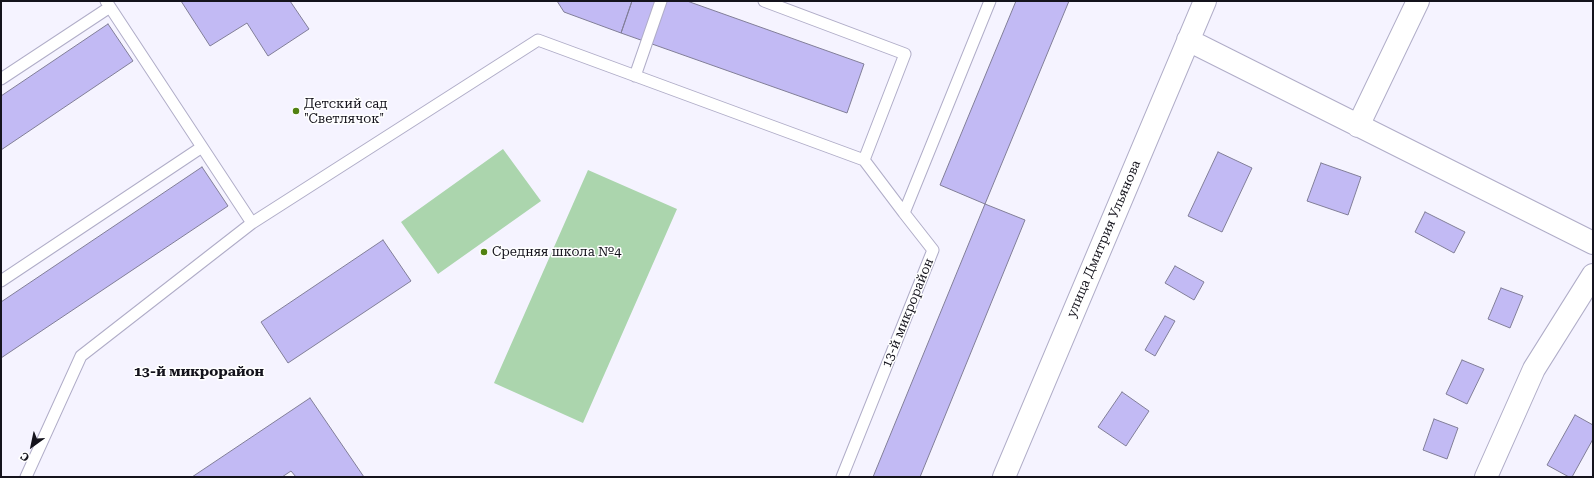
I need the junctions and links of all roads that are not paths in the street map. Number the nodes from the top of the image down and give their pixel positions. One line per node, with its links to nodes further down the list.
1 (661, 1): 8 (lane)
2 (764, 1): 12 (lane)
3 (990, 1): 13 (lane)
4 (1205, 1): 7 (street, улица Дмитрия Ульянова)
5 (1418, 1): 10 (street)
6 (108, 4): 9 (lane); 11 (lane)
7 (1188, 40): 10 (street); 20 (street, улица Дмитрия Ульянова)
8 (635, 76): 12 (lane); 14 (lane)
9 (1, 79)
10 (1358, 126): 15 (street)
11 (202, 147): 14 (lane); 17 (lane)
12 (864, 160): 13 (lane)
13 (904, 214): 19 (lane, 13-й микрорайон)
14 (252, 223): 18 (lane)
15 (1593, 243)
16 (1593, 275): 21 (street)
17 (1, 281)
18 (26, 477)
19 (842, 477)
20 (1004, 477)
21 (1486, 477)

